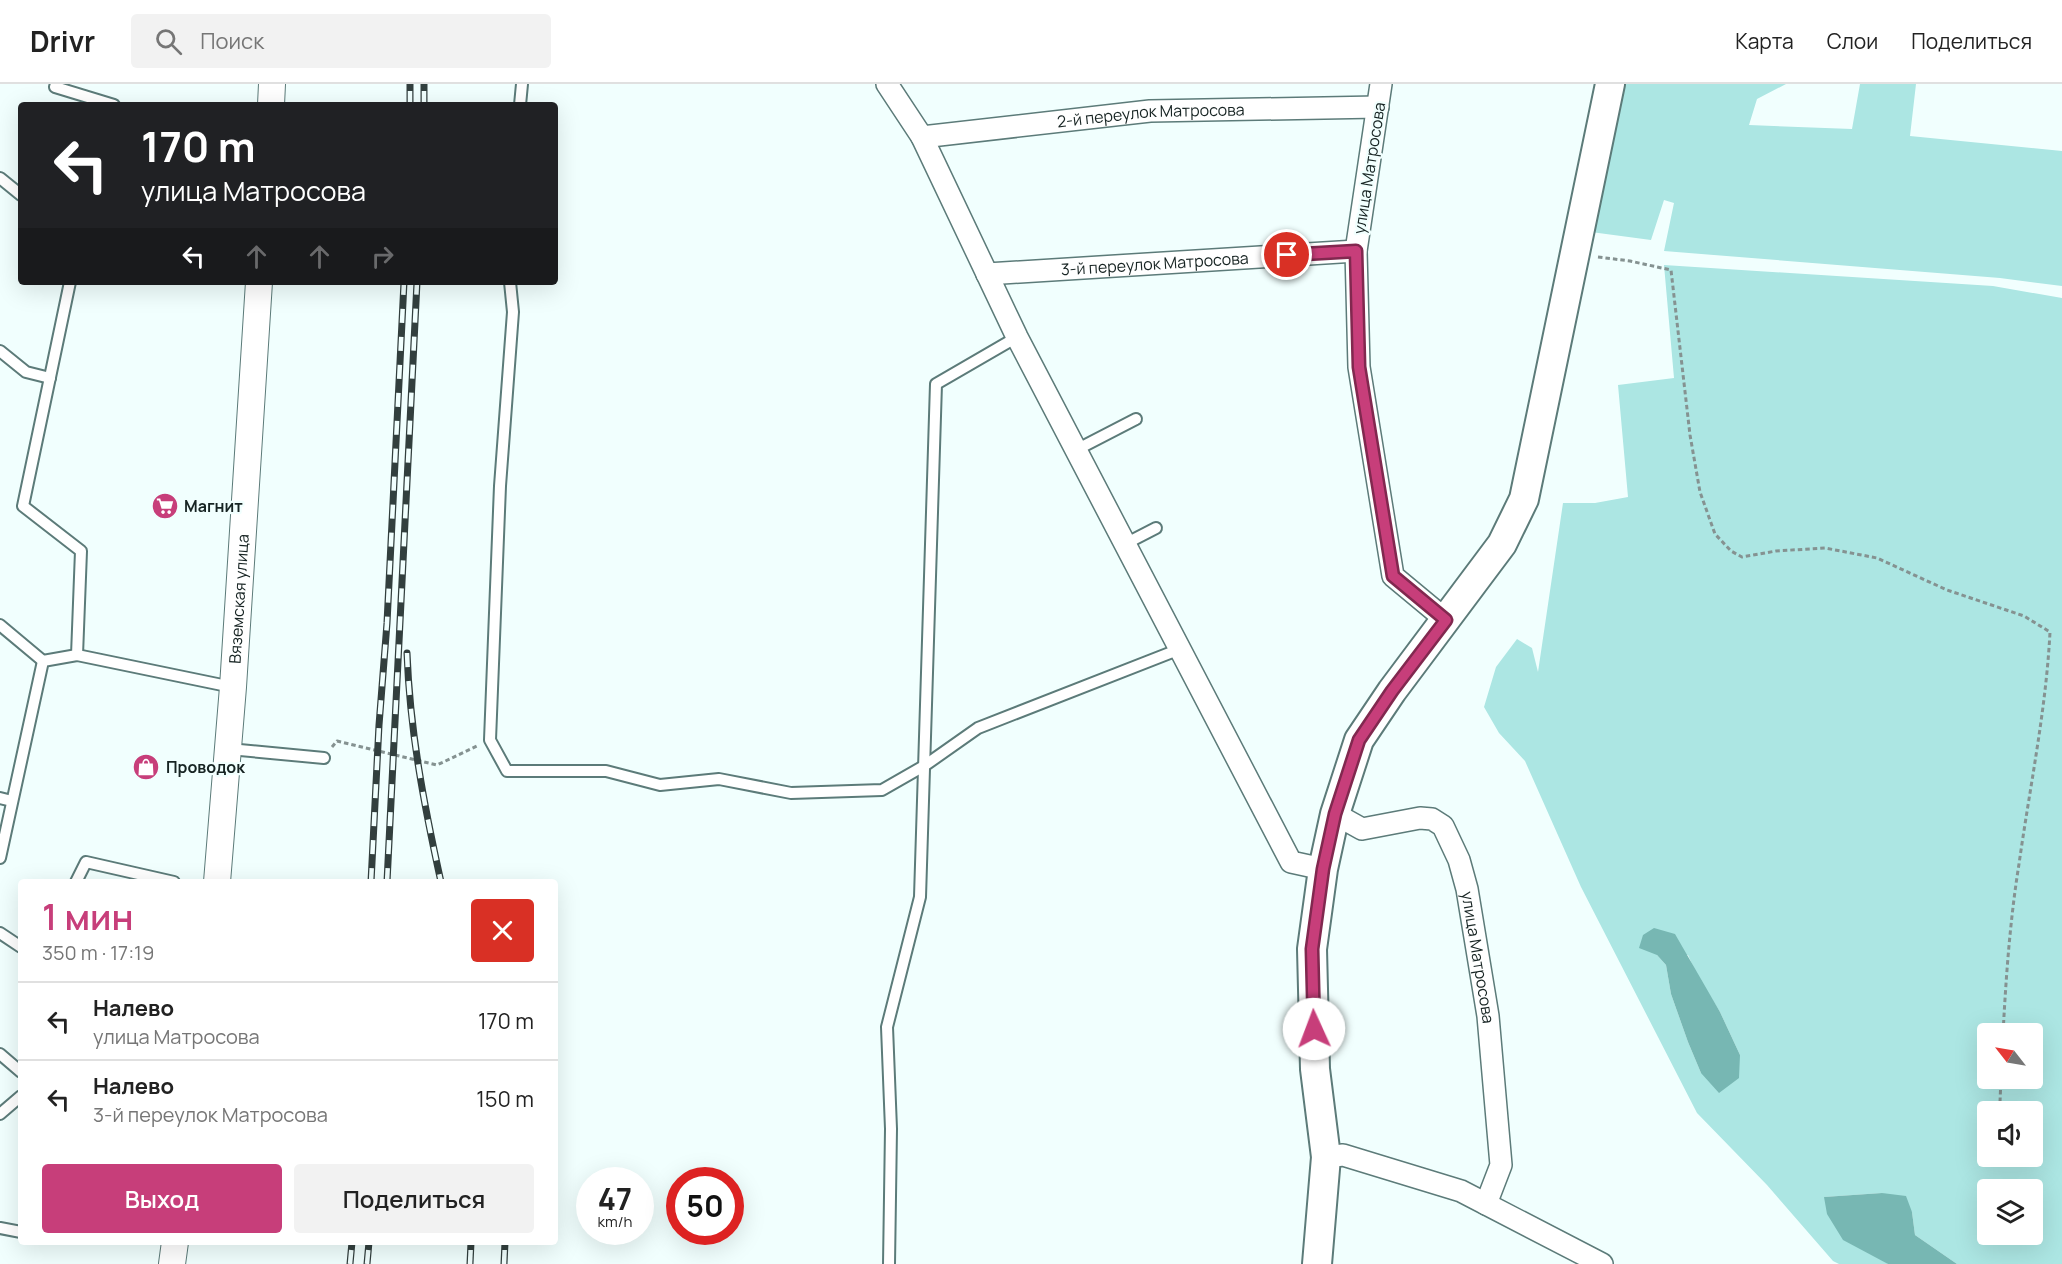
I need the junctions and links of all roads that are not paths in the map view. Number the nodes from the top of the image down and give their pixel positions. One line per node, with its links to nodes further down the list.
1 (56, 84): 7 (lane)
2 (272, 84): 8 (street)
3 (522, 84): 9 (lane)
4 (887, 84): 11 (street)
5 (1381, 84): 10 (street, улица Матросова)
6 (1610, 84): 26 (main road)
7 (104, 102)
8 (271, 102)
9 (520, 102)
10 (1378, 107): 11 (street, 2-й переулок Матросова); 14 (street, улица Матросова)
11 (922, 137): 15 (street)
12 (0, 177): 13 (lane)
13 (18, 192)
14 (1356, 251): 15 (street, 3-й переулок Матросова); 26 (street, улица Матросова)
15 (987, 274): 19 (street)
16 (69, 285): 21 (lane)
17 (259, 285): 31 (street, Вяземская улица)
18 (510, 285): 34 (lane)
19 (1017, 337): 23 (street); 34 (lane)
20 (0, 351): 21 (lane)
21 (50, 378): 29 (lane)
22 (1136, 419): 23 (lane)
23 (1076, 450): 25 (street)
24 (1156, 528): 25 (lane)
25 (1125, 544): 28 (street)
26 (1446, 620): 37 (main road)
27 (0, 625): 30 (lane)
28 (1180, 649): 34 (lane); 39 (street)
29 (77, 655): 30 (lane); 31 (lane)
30 (43, 661): 36 (lane)
31 (233, 687): 32 (street, Вяземская улица)
32 (228, 749): 33 (lane); 42 (street, Вяземская улица)
33 (324, 758)
34 (924, 766): 55 (lane)
35 (0, 798): 36 (lane)
36 (12, 801): 38 (lane)
37 (1335, 814): 39 (main road); 50 (street, улица Матросова)
38 (0, 858)
39 (1323, 869): 49 (main road)
40 (78, 879): 41 (lane)
41 (161, 879)
42 (218, 879)
43 (0, 933): 44 (lane)
44 (18, 945)
45 (0, 1054): 46 (lane)
46 (18, 1069)
47 (18, 1099): 48 (lane)
48 (0, 1114)
49 (1326, 1157): 50 (street); 56 (main road)
50 (1486, 1204): 57 (street)
51 (0, 1228): 52 (lane)
52 (18, 1231)
53 (175, 1245): 54 (street)
54 (172, 1264)
55 (889, 1264)
56 (1317, 1264)
57 (1602, 1264)

